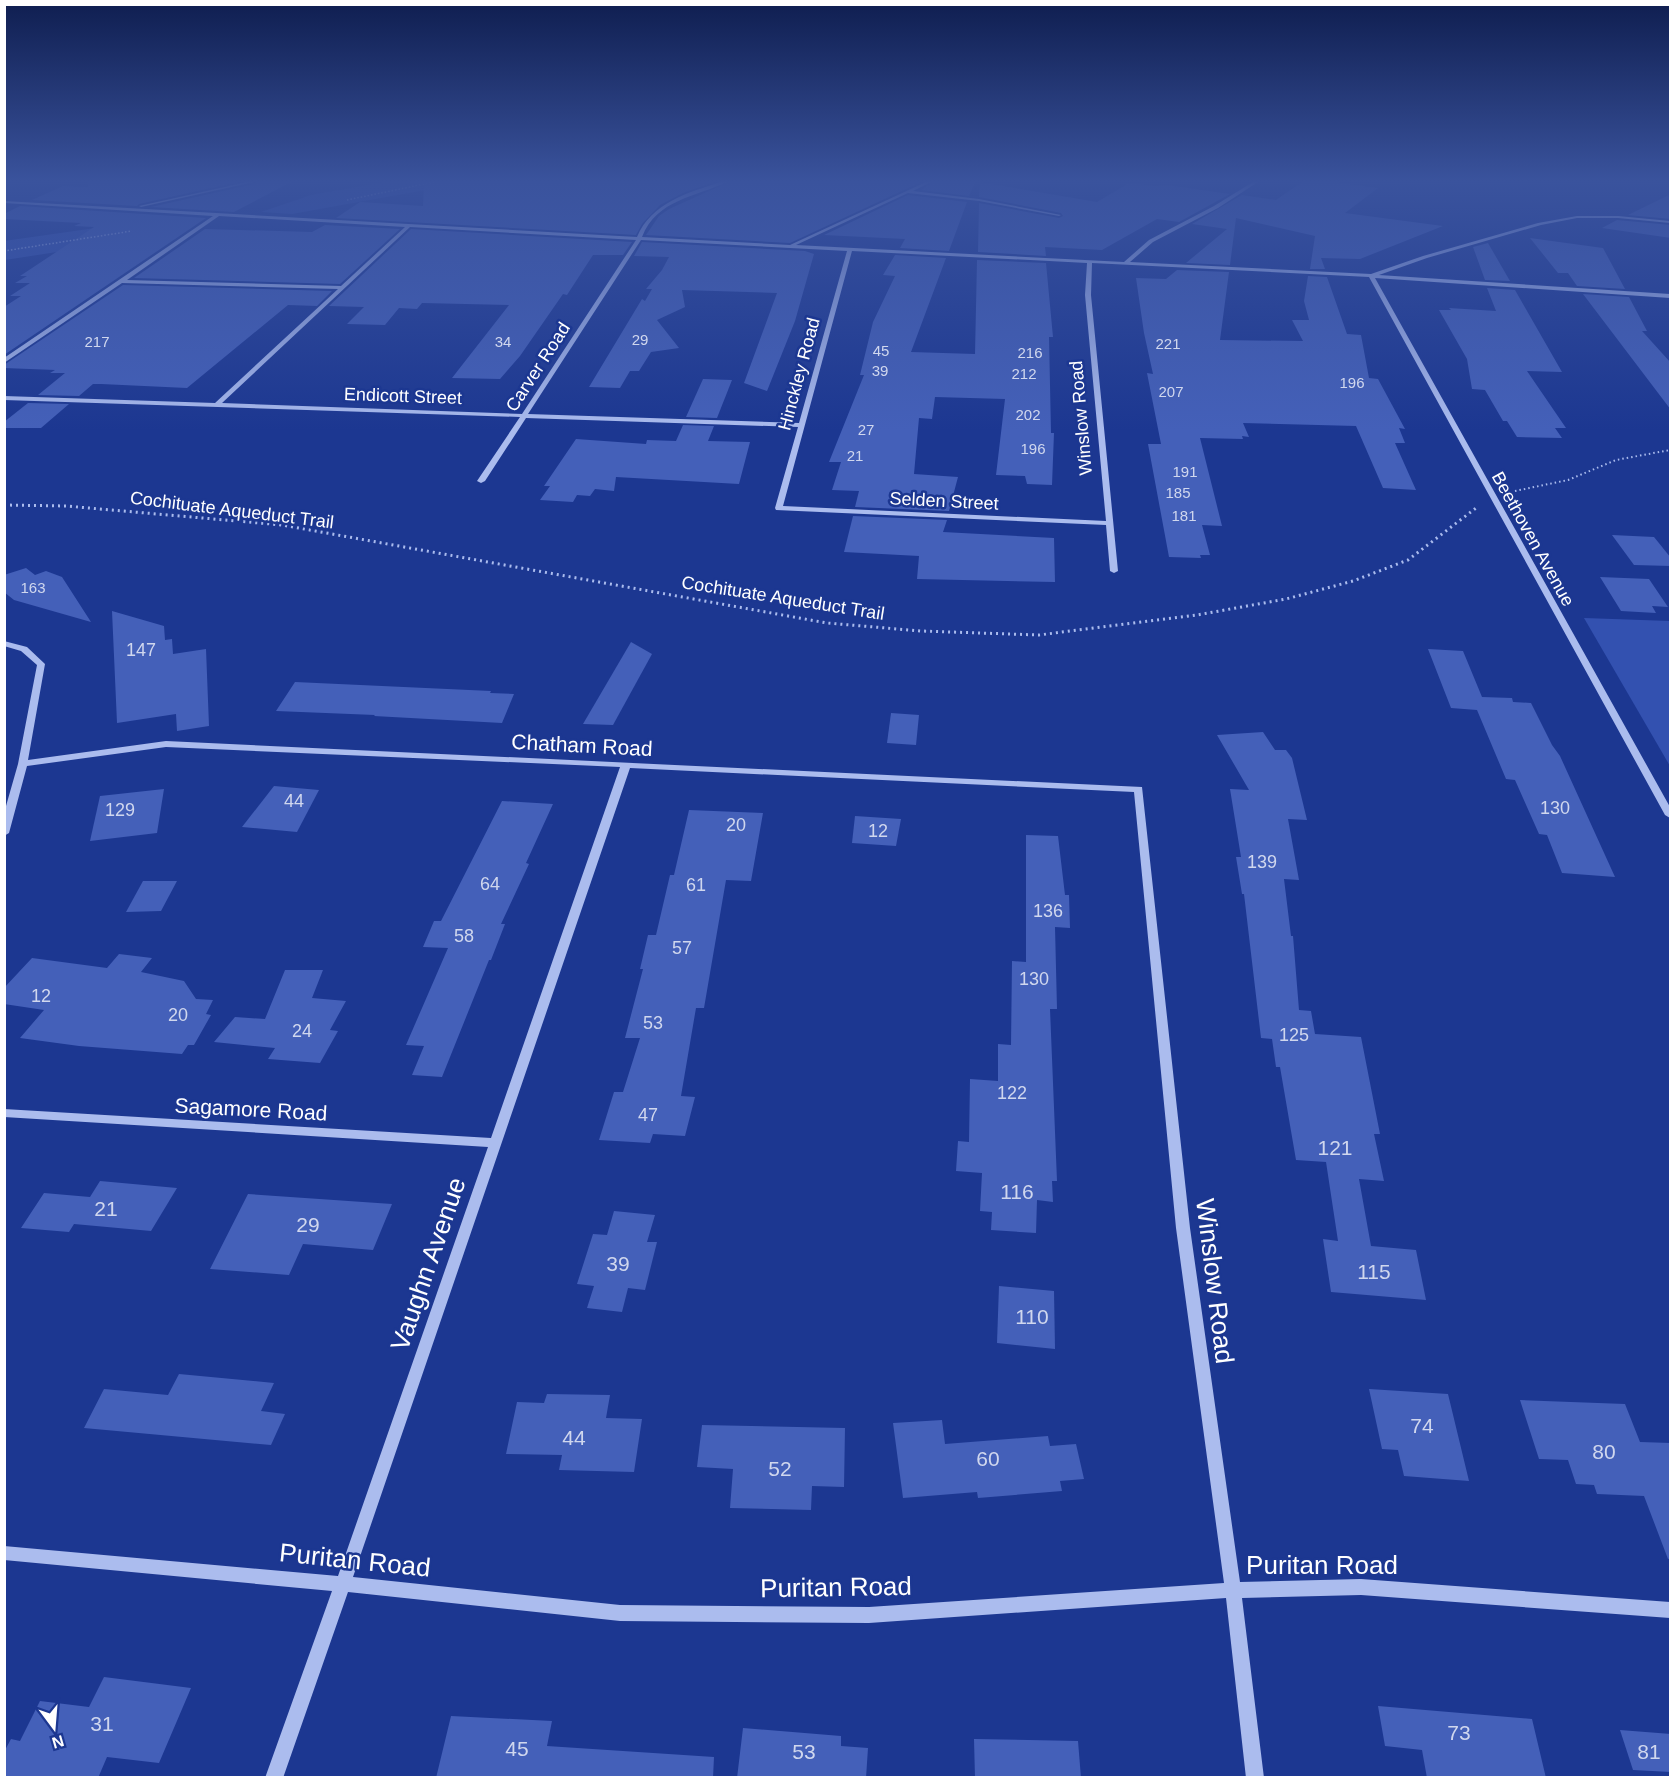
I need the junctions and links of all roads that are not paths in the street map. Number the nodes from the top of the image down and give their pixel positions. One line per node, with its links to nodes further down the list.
1 (145, 265): 9 (street)
2 (367, 265): 10 (street)
3 (623, 265): 15 (street, Carver Road)
4 (845, 265): 16 (street, Hinckley Road)
5 (1090, 265): 19 (street, Winslow Road)
6 (1167, 265): 8 (street)
7 (1400, 265): 8 (street)
8 (1371, 276): 11 (street); 25 (street, Beethoven Avenue)
9 (120, 282): 10 (street); 12 (street)
10 (342, 288): 14 (street)
11 (1670, 297)
12 (4, 361)
13 (4, 398): 14 (street, Endicott Street)
14 (218, 405): 15 (street, Endicott Street)
15 (525, 415): 16 (street, Endicott Street); 17 (street, Carver Road)
16 (800, 425): 18 (street, Hinckley Road)
17 (481, 481)
18 (779, 508): 19 (street, Selden Street)
19 (1108, 523): 20 (street, Winslow Road)
20 (1114, 571)
21 (4, 643): 22 (street)
22 (23, 764): 23 (street, Chatham Road); 26 (street)
23 (626, 765): 24 (street, Chatham Road); 28 (street, Vaughn Avenue)
24 (1140, 789): 31 (street, Winslow Road)
25 (1671, 814)
26 (4, 833)
27 (4, 1113): 28 (street, Sagamore Road)
28 (495, 1143): 30 (street, Vaughn Avenue)
29 (4, 1553): 30 (street, Puritan Road)
30 (343, 1584): 31 (street, Puritan Road); 33 (street, Vaughn Avenue)
31 (1233, 1590): 32 (street, Puritan Road); 34 (street, Winslow Road)
32 (1671, 1610)
33 (274, 1778)
34 (1255, 1778)

